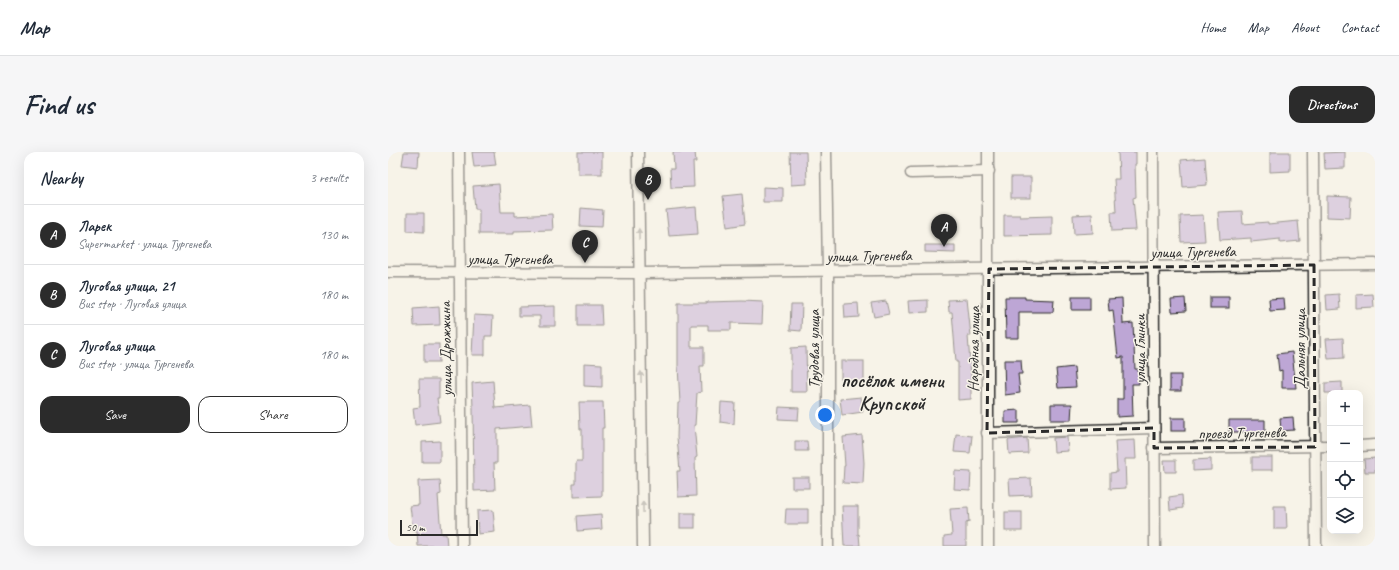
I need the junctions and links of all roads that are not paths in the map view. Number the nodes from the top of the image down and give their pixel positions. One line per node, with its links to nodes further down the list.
1 (459, 152): 15 (street, улица Дрожжина)
2 (638, 152): 16 (street, one-way to 2)
3 (826, 152): 13 (street, Трудовая улица)
4 (988, 152): 7 (street, Народная улица)
5 (1153, 152): 11 (street, улица Глинки)
6 (1313, 152): 10 (street, Дальняя улица)
7 (989, 171): 8 (street); 12 (street, Народная улица)
8 (911, 173)
9 (1375, 264): 10 (street, улица Тургенева)
10 (1314, 265): 11 (street, улица Тургенева); 22 (street, Дальняя улица)
11 (1153, 266): 12 (street, улица Тургенева); 17 (street, улица Глинки)
12 (989, 268): 13 (street, улица Тургенева); 18 (street, Народная улица)
13 (828, 270): 16 (street, улица Тургенева); 26 (street, Трудовая улица)
14 (388, 272): 15 (street, улица Тургенева)
15 (459, 273): 16 (street, улица Тургенева); 24 (street, улица Дрожжина)
16 (640, 273): 25 (street, one-way to 16)
17 (1154, 428): 18 (street); 23 (street, улица Глинки)
18 (988, 433): 27 (street, Народная улица)
19 (1375, 445): 21 (street)
20 (1327, 446): 22 (street, проезд Тургенева)
21 (1363, 446)
22 (1315, 447): 23 (street, проезд Тургенева); 29 (street, Дальняя улица)
23 (1154, 448): 28 (street, улица Глинки)
24 (462, 546)
25 (643, 546)
26 (828, 546)
27 (988, 546)
28 (1155, 546)
29 (1316, 546)

